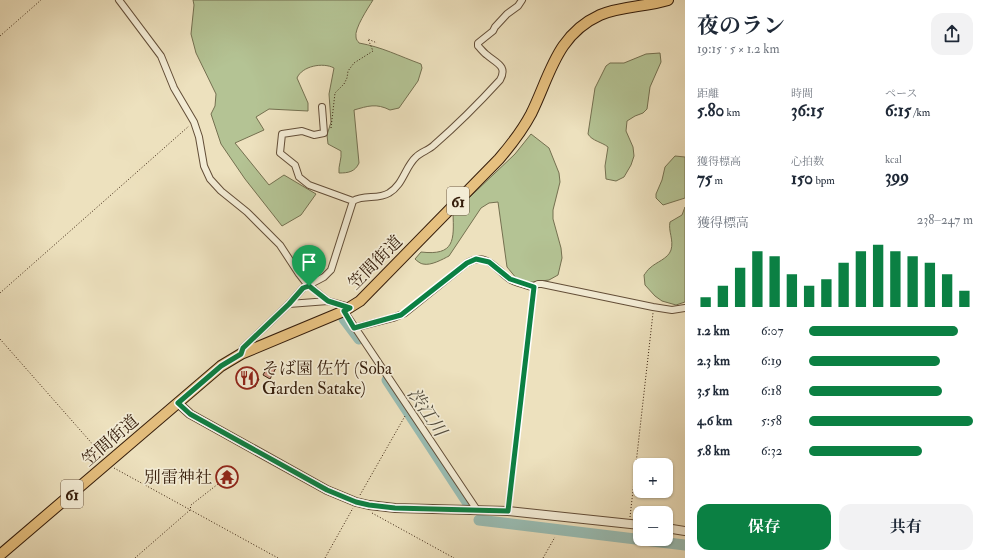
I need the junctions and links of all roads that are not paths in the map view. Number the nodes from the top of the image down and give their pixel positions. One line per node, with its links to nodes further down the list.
1 (119, 0): 6 (street)
2 (522, 0): 5 (street)
3 (668, 0): 10 (main road, 笠間街道 / 61)
4 (322, 107): 5 (street)
5 (353, 201): 6 (street)
6 (309, 286): 7 (street); 8 (street)
7 (328, 301): 8 (street); 10 (street)
8 (289, 304): 12 (street)
9 (685, 308): 11 (street)
10 (347, 309): 11 (street); 12 (main road, 笠間街道 / 61)
11 (354, 328): 14 (street)
12 (241, 354): 13 (main road, 笠間街道 / 61)
13 (178, 403): 14 (street); 18 (main road, 笠間街道 / 61)
14 (477, 510): 15 (street)
15 (633, 524)
16 (673, 529): 17 (street)
17 (685, 531)
18 (0, 555)

